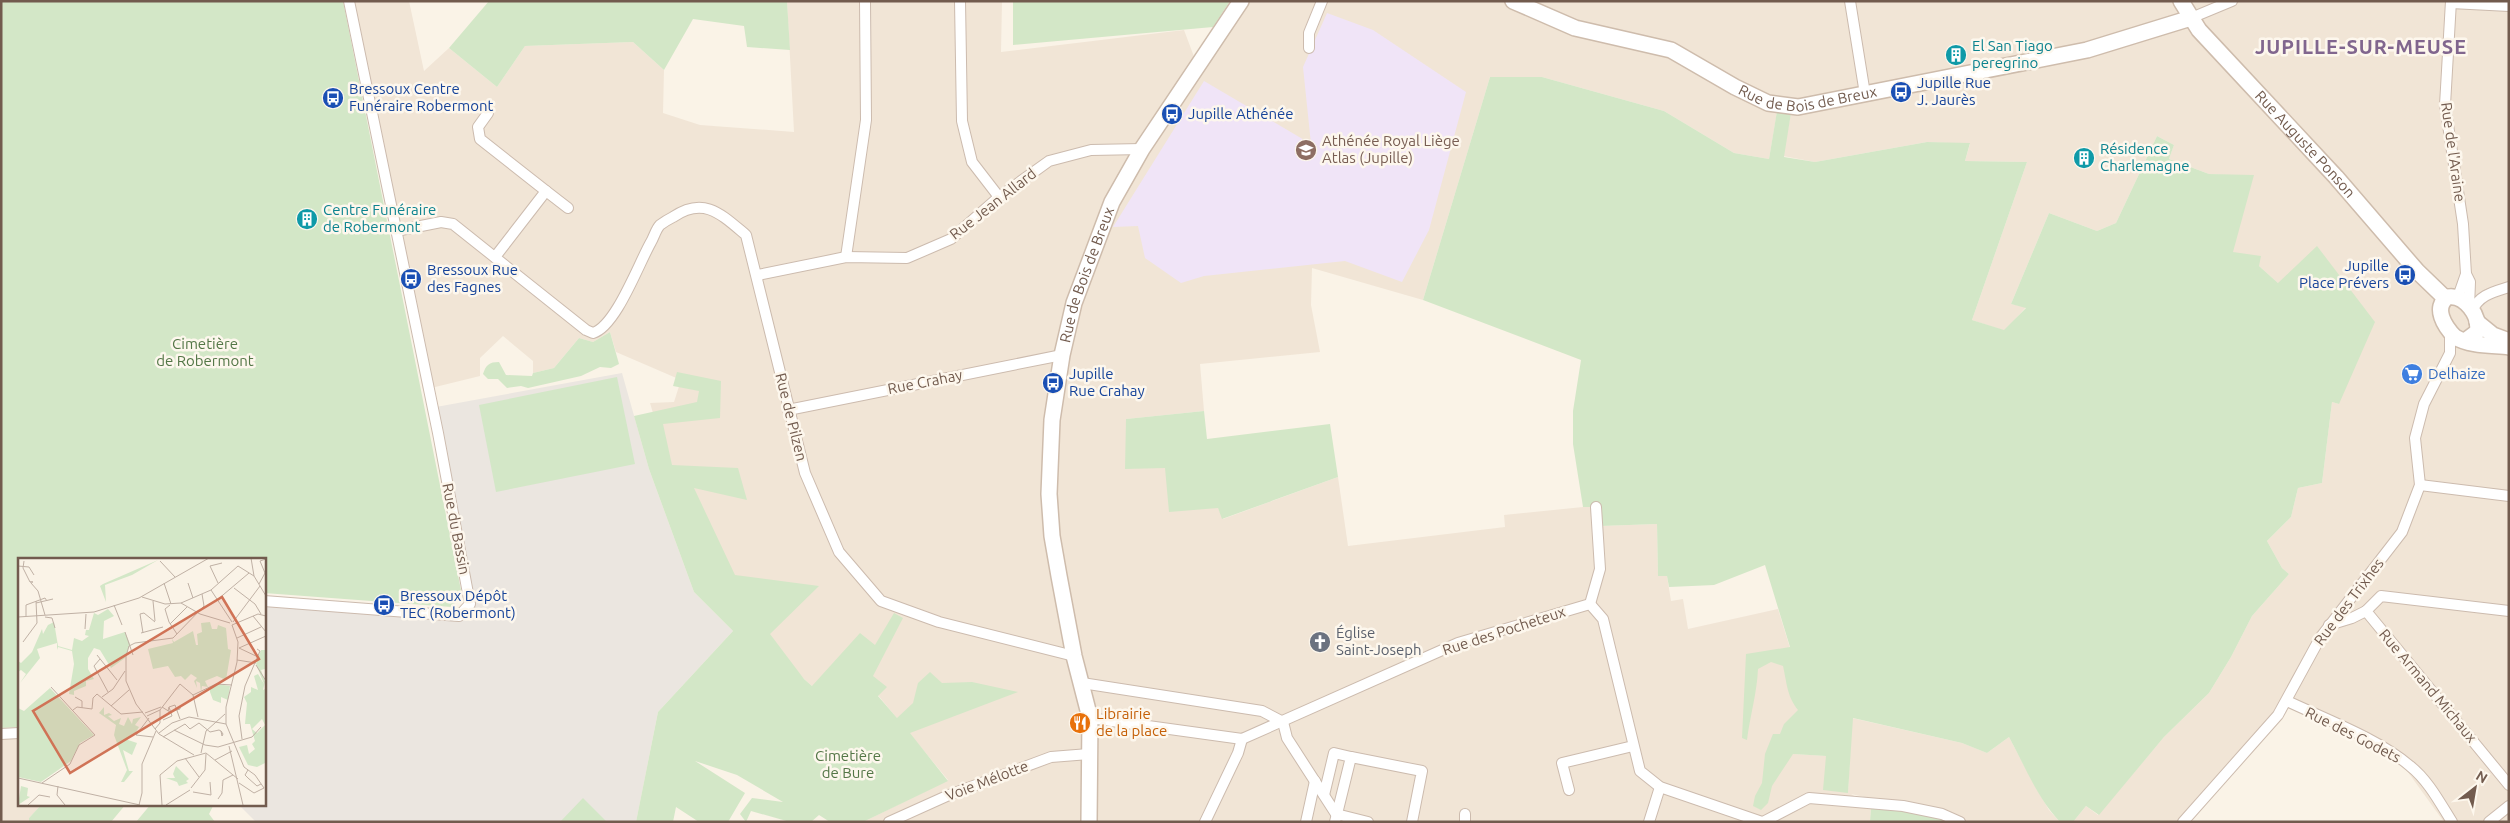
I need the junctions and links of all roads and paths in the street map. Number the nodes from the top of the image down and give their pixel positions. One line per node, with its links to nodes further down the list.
1 (349, 1): 20 (street)
2 (865, 1): 22 (street)
3 (960, 1): 18 (street)
4 (1241, 1): 16 (street, Rue de Bois de Breux)
5 (1322, 1): 13 (street)
6 (1513, 1): 14 (street, Rue de Bois de Breux)
7 (1850, 1): 14 (street)
8 (2181, 1): 12 (street, Rue Auguste Ponson)
9 (2232, 1): 12 (street, Rue de Bois de Breux)
10 (2451, 2): 11 (street); 23 (street, Rue de l'Araine)
11 (2509, 6)
12 (2191, 18): 14 (street, Rue de Bois de Breux); 26 (street, Rue Auguste Ponson)
13 (1309, 48)
14 (1865, 94)
15 (488, 113): 17 (street)
16 (1142, 148): 18 (street, Rue Jean Allard); 32 (street, Rue de Bois de Breux)
17 (546, 191): 19 (street); 21 (street)
18 (999, 197): 22 (street, Rue Jean Allard)
19 (568, 208)
20 (396, 231): 21 (street); 37 (street, Rue du Bassin)
21 (495, 257): 24 (street, Rue de Pilzen)
22 (846, 257): 24 (street, Rue Jean Allard)
23 (2466, 274): 26 (street); 26 (street, Rue de l'Araine)
24 (758, 275): 33 (street, Rue de Pilzen)
25 (2509, 287): 26 (street)
26 (2460, 307): 27 (street); 28 (street); 29 (street, Rue Auguste Ponson)
27 (2450, 332): 28 (street); 31 (street, Rue des Trixhes)
28 (2464, 341): 30 (street); 31 (street, Rue des Trixhes)
29 (2509, 341)
30 (2509, 347)
31 (2450, 353): 34 (street, Rue des Trixhes)
32 (1062, 355): 33 (street, Rue Crahay); 42 (street, Rue de Bois de Breux)
33 (788, 410): 42 (street, Rue de Pilzen)
34 (2420, 485): 35 (street); 41 (street, Rue des Trixhes)
35 (2509, 496)
36 (1596, 507): 38 (street)
37 (265, 601)
38 (1590, 604): 46 (street, Rue des Pocheteux); 50 (street)
39 (2366, 611): 40 (street); 41 (street); 54 (street, Rue Armand Michaux)
40 (2509, 611)
41 (2329, 625): 44 (street, Rue des Trixhes)
42 (1074, 656): 43 (street, Rue de Bois de Breux)
43 (1082, 683): 45 (street, Rue de Bois de Breux); 46 (street)
44 (2287, 701): 69 (street, Rue des Trixhes); 70 (street, Rue des Godets)
45 (1090, 718): 49 (street); 51 (street, Rue de Bois de Breux)
46 (1283, 722): 49 (street, Rue des Pocheteux); 53 (street)
47 (18, 733): 48 (street)
48 (1, 734)
49 (1242, 739): 62 (street)
50 (1633, 746): 55 (street); 56 (street)
51 (1089, 754): 60 (street, Voie Mélotte); 61 (street, Rue de Bois de Breux)
52 (1351, 757): 57 (street); 59 (street); 65 (street)
53 (1315, 781): 57 (street); 63 (street)
54 (2509, 785)
55 (1660, 787): 66 (street); 67 (street)
56 (1569, 790)
57 (1324, 795): 59 (street)
58 (2509, 806): 71 (street)
59 (1336, 818): 64 (street)
60 (889, 822)
61 (1089, 822)
62 (1205, 822)
63 (1306, 822)
64 (1368, 822)
65 (1412, 822)
66 (1649, 822)
67 (1763, 822): 68 (street)
68 (1960, 822)
69 (2183, 822)
70 (2452, 822)
71 (2489, 822)

